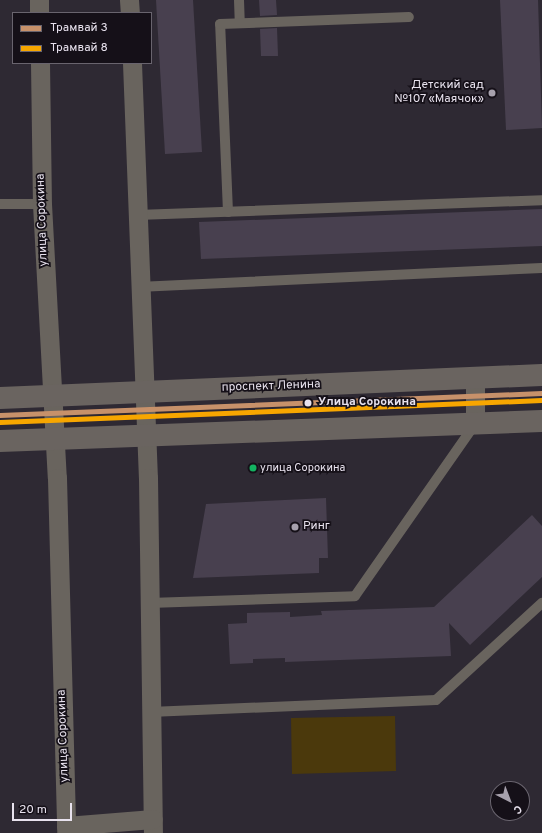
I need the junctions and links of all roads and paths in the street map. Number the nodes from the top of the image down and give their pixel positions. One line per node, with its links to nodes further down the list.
1 (39, 0): 4 (street)
2 (130, 0): 5 (street)
3 (239, 0): 7 (lane)
4 (40, 12)
5 (130, 12)
6 (409, 17): 7 (lane)
7 (240, 23): 13 (lane)
8 (40, 64): 12 (street, улица Сорокина)
9 (132, 64): 14 (street)
10 (542, 200): 13 (lane)
11 (0, 204): 12 (lane)
12 (42, 204): 20 (street, улица Сорокина)
13 (228, 212): 14 (lane)
14 (137, 215): 16 (street)
15 (542, 268): 16 (lane)
16 (138, 287): 19 (street)
17 (542, 375): 18 (main road, проспект Ленина)
18 (475, 378): 19 (main road, проспект Ленина); 23 (street)
19 (144, 393): 20 (main road, проспект Ленина); 24 (street)
20 (51, 396): 21 (main road, проспект Ленина); 25 (street, улица Сорокина)
21 (0, 398)
22 (542, 421): 23 (main road)
23 (475, 424): 24 (main road); 27 (lane)
24 (146, 437): 25 (main road); 27 (street)
25 (54, 440): 26 (main road); 31 (street, улица Сорокина)
26 (0, 441)
27 (149, 603): 29 (street)
28 (542, 603): 29 (lane)
29 (150, 712): 30 (street)
30 (153, 826): 31 (street)
31 (66, 829)

